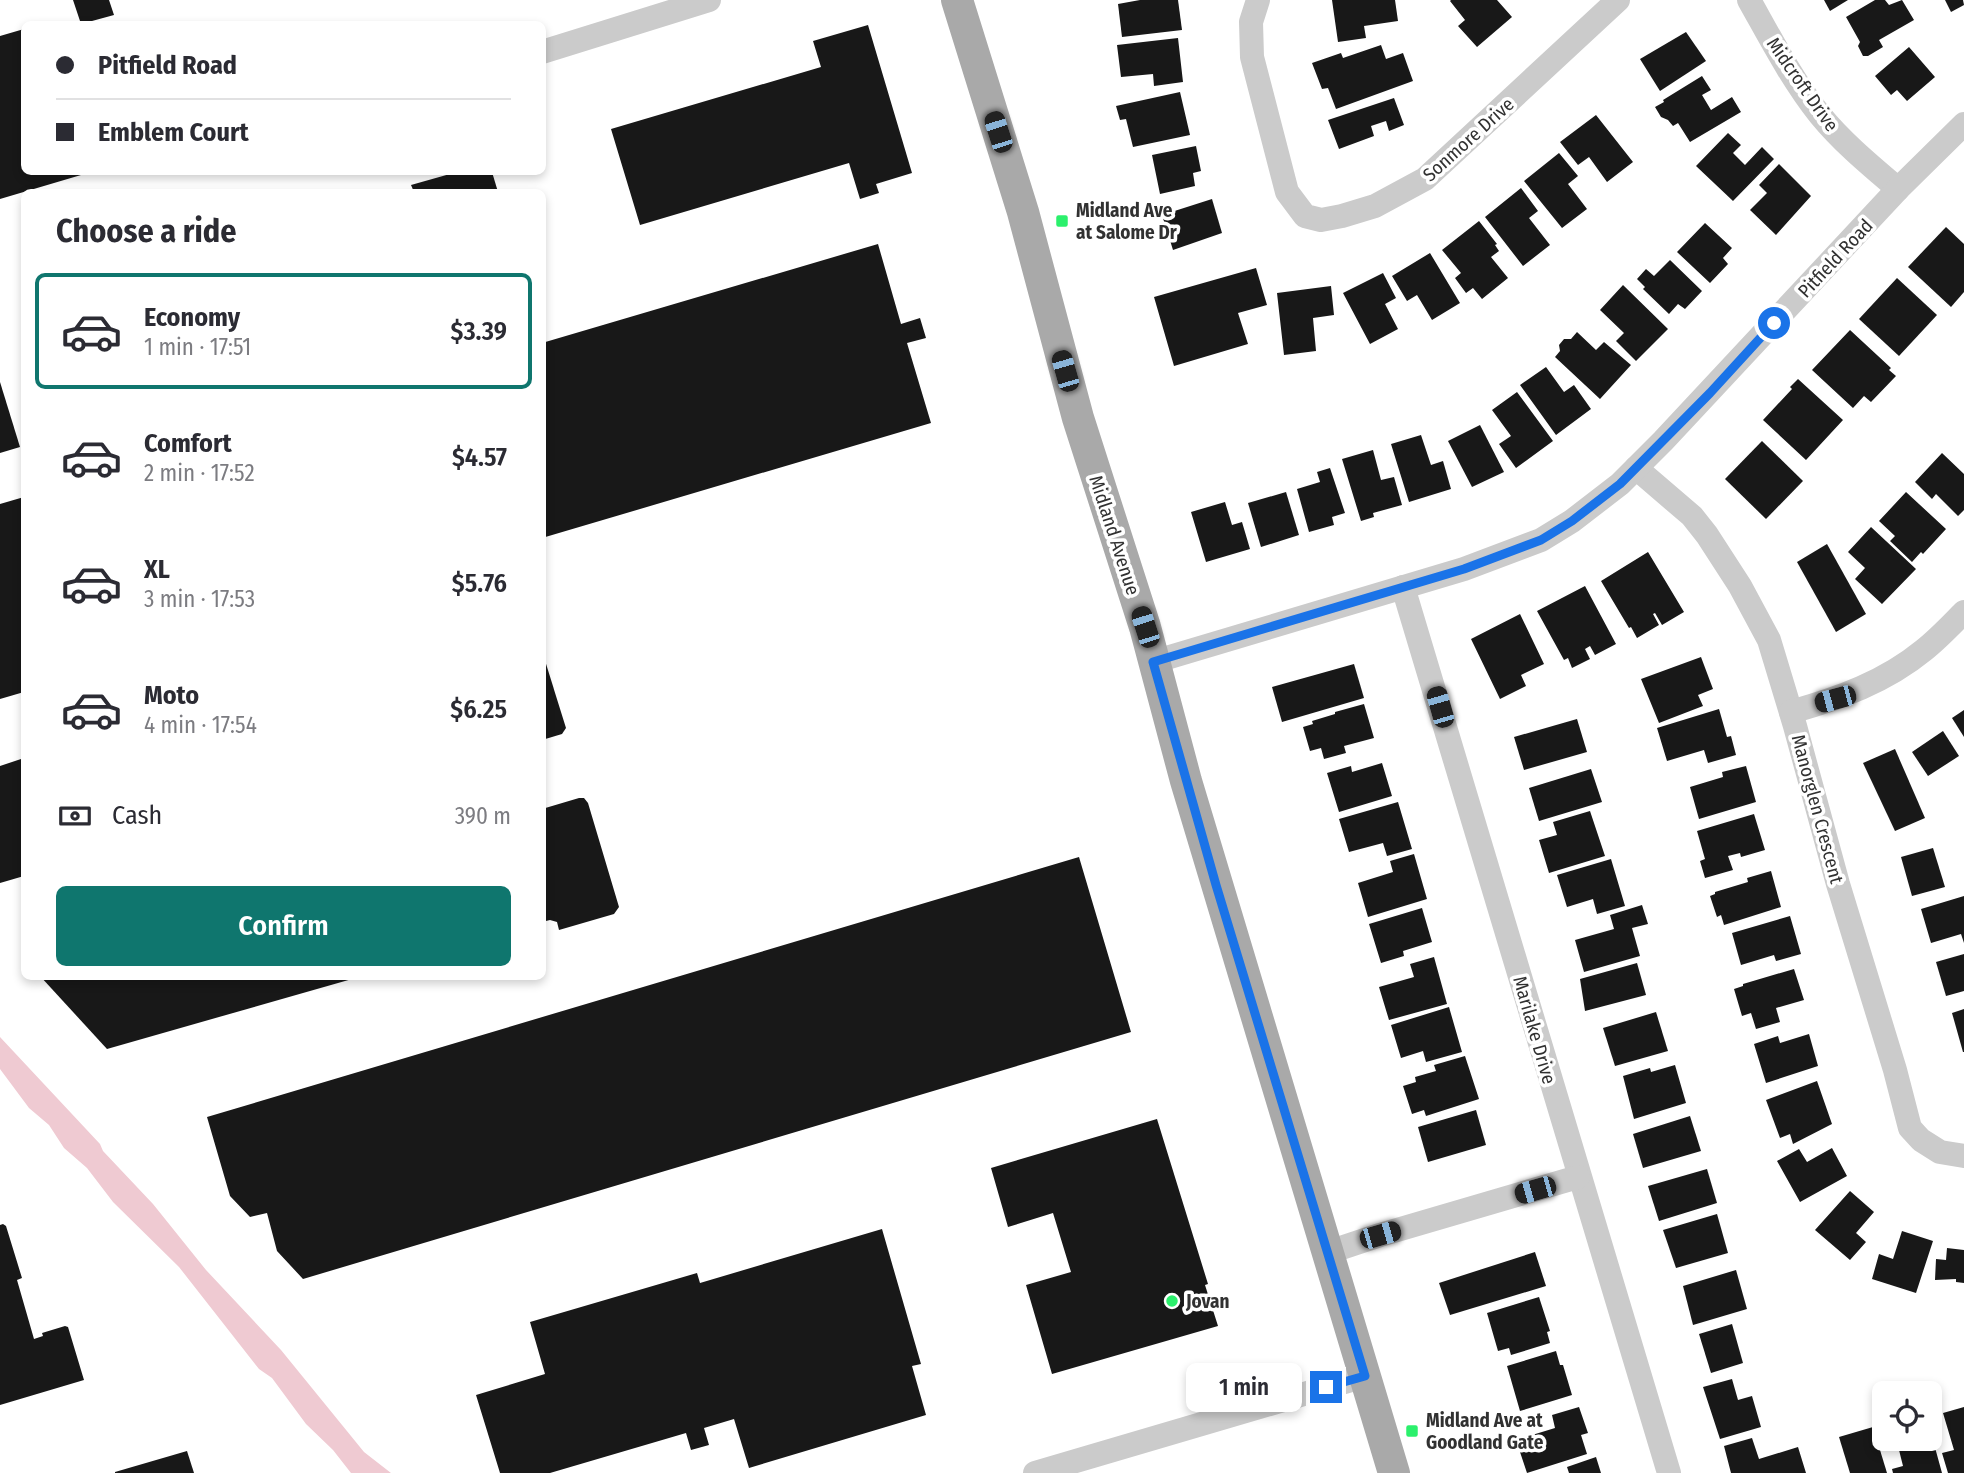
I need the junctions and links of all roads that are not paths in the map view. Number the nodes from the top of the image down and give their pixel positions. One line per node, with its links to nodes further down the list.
1 (709, 0): 6 (street)
2 (957, 0): 12 (main road, Midland Avenue)
3 (1258, 0): 4 (street, Sonmore Drive)
4 (1618, 0)
5 (1749, 0): 8 (street, Midcroft Drive)
6 (546, 51)
7 (1964, 124): 8 (street, Pitfield Road)
8 (1898, 189): 9 (street, Pitfield Road)
9 (1636, 468): 10 (street, Pitfield Road); 13 (street, Manorglen Crescent)
10 (1403, 587): 12 (street, Pitfield Road); 15 (street, Marilake Drive)
11 (1964, 612): 13 (street)
12 (1153, 662): 16 (main road, Midland Avenue)
13 (1791, 712): 14 (street, Manorglen Crescent)
14 (1964, 1156)
15 (1578, 1177): 16 (street); 20 (street, Marilake Drive)
16 (1326, 1253): 17 (main road, Midland Avenue)
17 (1365, 1376): 18 (street); 19 (main road, Midland Avenue)
18 (1035, 1473)
19 (1394, 1473)
20 (1669, 1473)

